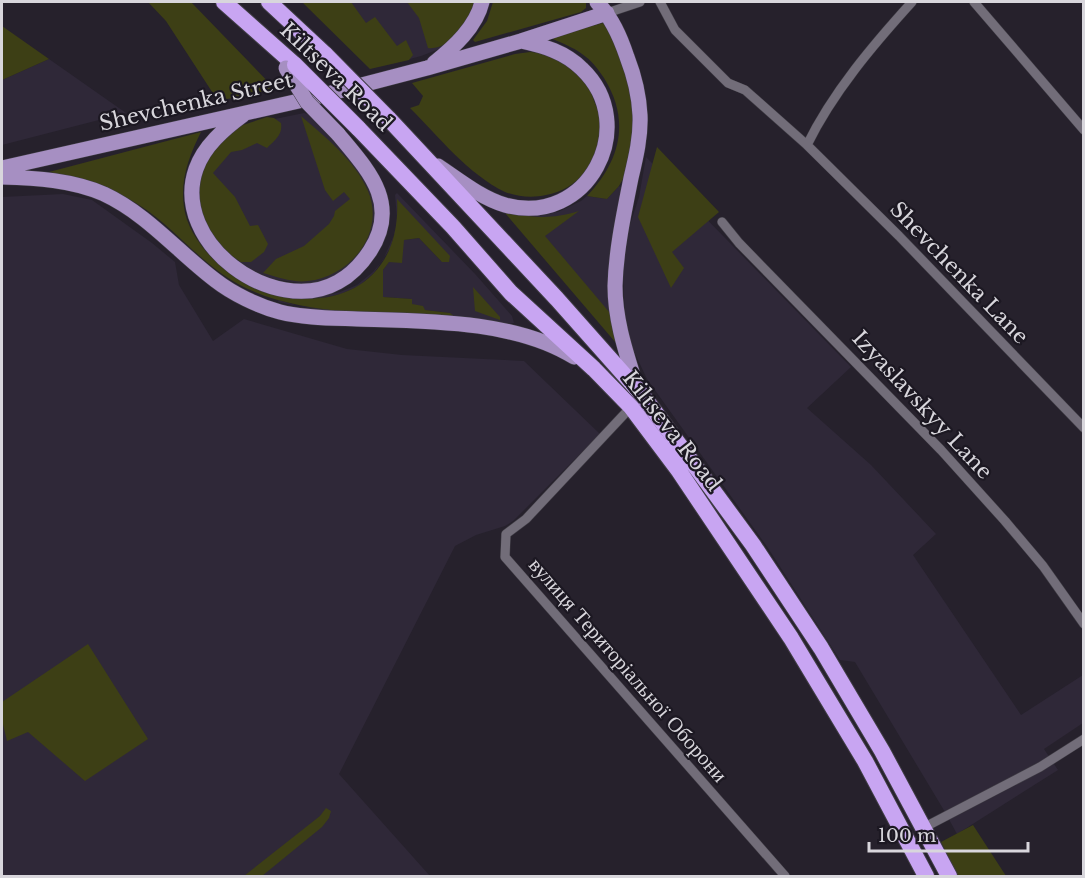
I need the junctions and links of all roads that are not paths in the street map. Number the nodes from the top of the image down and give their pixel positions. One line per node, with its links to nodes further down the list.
1 (224, 2): 10 (highway, Kiltseva Road)
2 (269, 2): 15 (highway, Kiltseva Road, bridge)
3 (482, 2): 11 (main road)
4 (640, 2): 8 (street, Shevchenka Street)
5 (660, 2): 14 (street, Shevchenka Lane)
6 (912, 2): 14 (street)
7 (974, 2): 13 (street)
8 (602, 7): 9 (main road, Shevchenka Street); 20 (main road)
9 (521, 41): 11 (main road, Shevchenka Street); 15 (main road)
10 (291, 67): 12 (main road, bridge); 19 (highway, Kiltseva Road, bridge)
11 (427, 68): 12 (main road, Shevchenka Street)
12 (248, 111): 16 (main road, Shevchenka Street)
13 (1083, 129)
14 (807, 145): 22 (street, Shevchenka Lane)
15 (432, 162): 20 (highway, Kiltseva Road)
16 (2, 168)
17 (2, 177): 19 (main road)
18 (722, 222): 23 (street, Izyaslavskyy Lane)
19 (594, 369): 21 (highway, Kiltseva Road)
20 (638, 391): 25 (highway, Kiltseva Road)
21 (631, 407): 26 (street, вулиця Територіальної Оборони); 27 (highway, Kiltseva Road)
22 (1083, 428)
23 (1083, 624)
24 (1083, 739): 25 (street)
25 (923, 828): 28 (highway, Kiltseva Road)
26 (785, 876)
27 (926, 876)
28 (949, 876)

